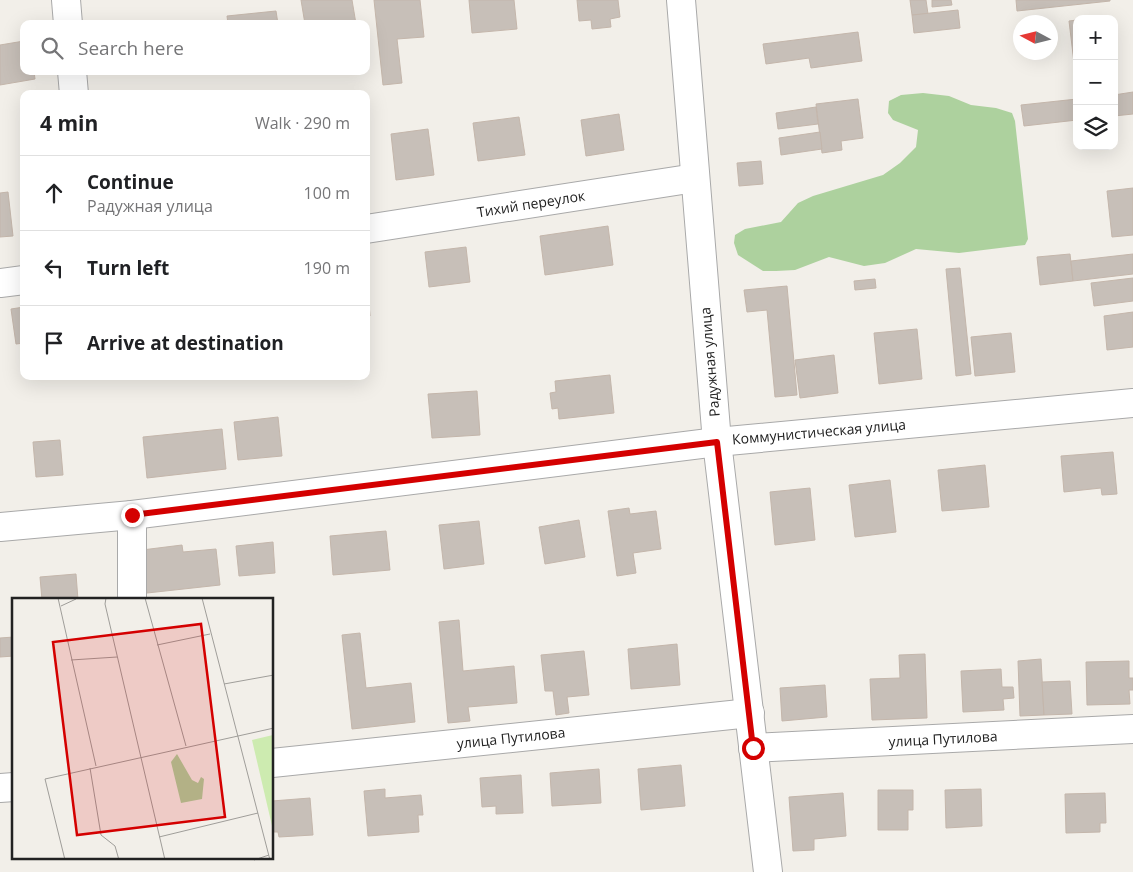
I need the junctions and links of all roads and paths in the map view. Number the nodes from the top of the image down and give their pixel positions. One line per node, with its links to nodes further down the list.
1 (66, 0): 3 (street)
2 (681, 0): 6 (street, Радужная улица)
3 (68, 20)
4 (72, 75): 5 (street)
5 (74, 90)
6 (695, 178): 7 (street, Тихий переулок); 11 (street, Радужная улица)
7 (370, 228)
8 (20, 280): 9 (street)
9 (0, 283)
10 (1133, 403): 11 (street, Коммунистическая улица)
11 (717, 442): 12 (street, Коммунистическая улица); 15 (street, Радужная улица)
12 (132, 515): 13 (street, Коммунистическая улица); 14 (street)
13 (0, 527)
14 (132, 598)
15 (750, 713): 17 (street, Радужная улица); 18 (street, улица Путилова)
16 (1133, 729): 17 (street, улица Путилова)
17 (753, 748): 19 (street, Радужная улица)
18 (274, 763)
19 (768, 872)

